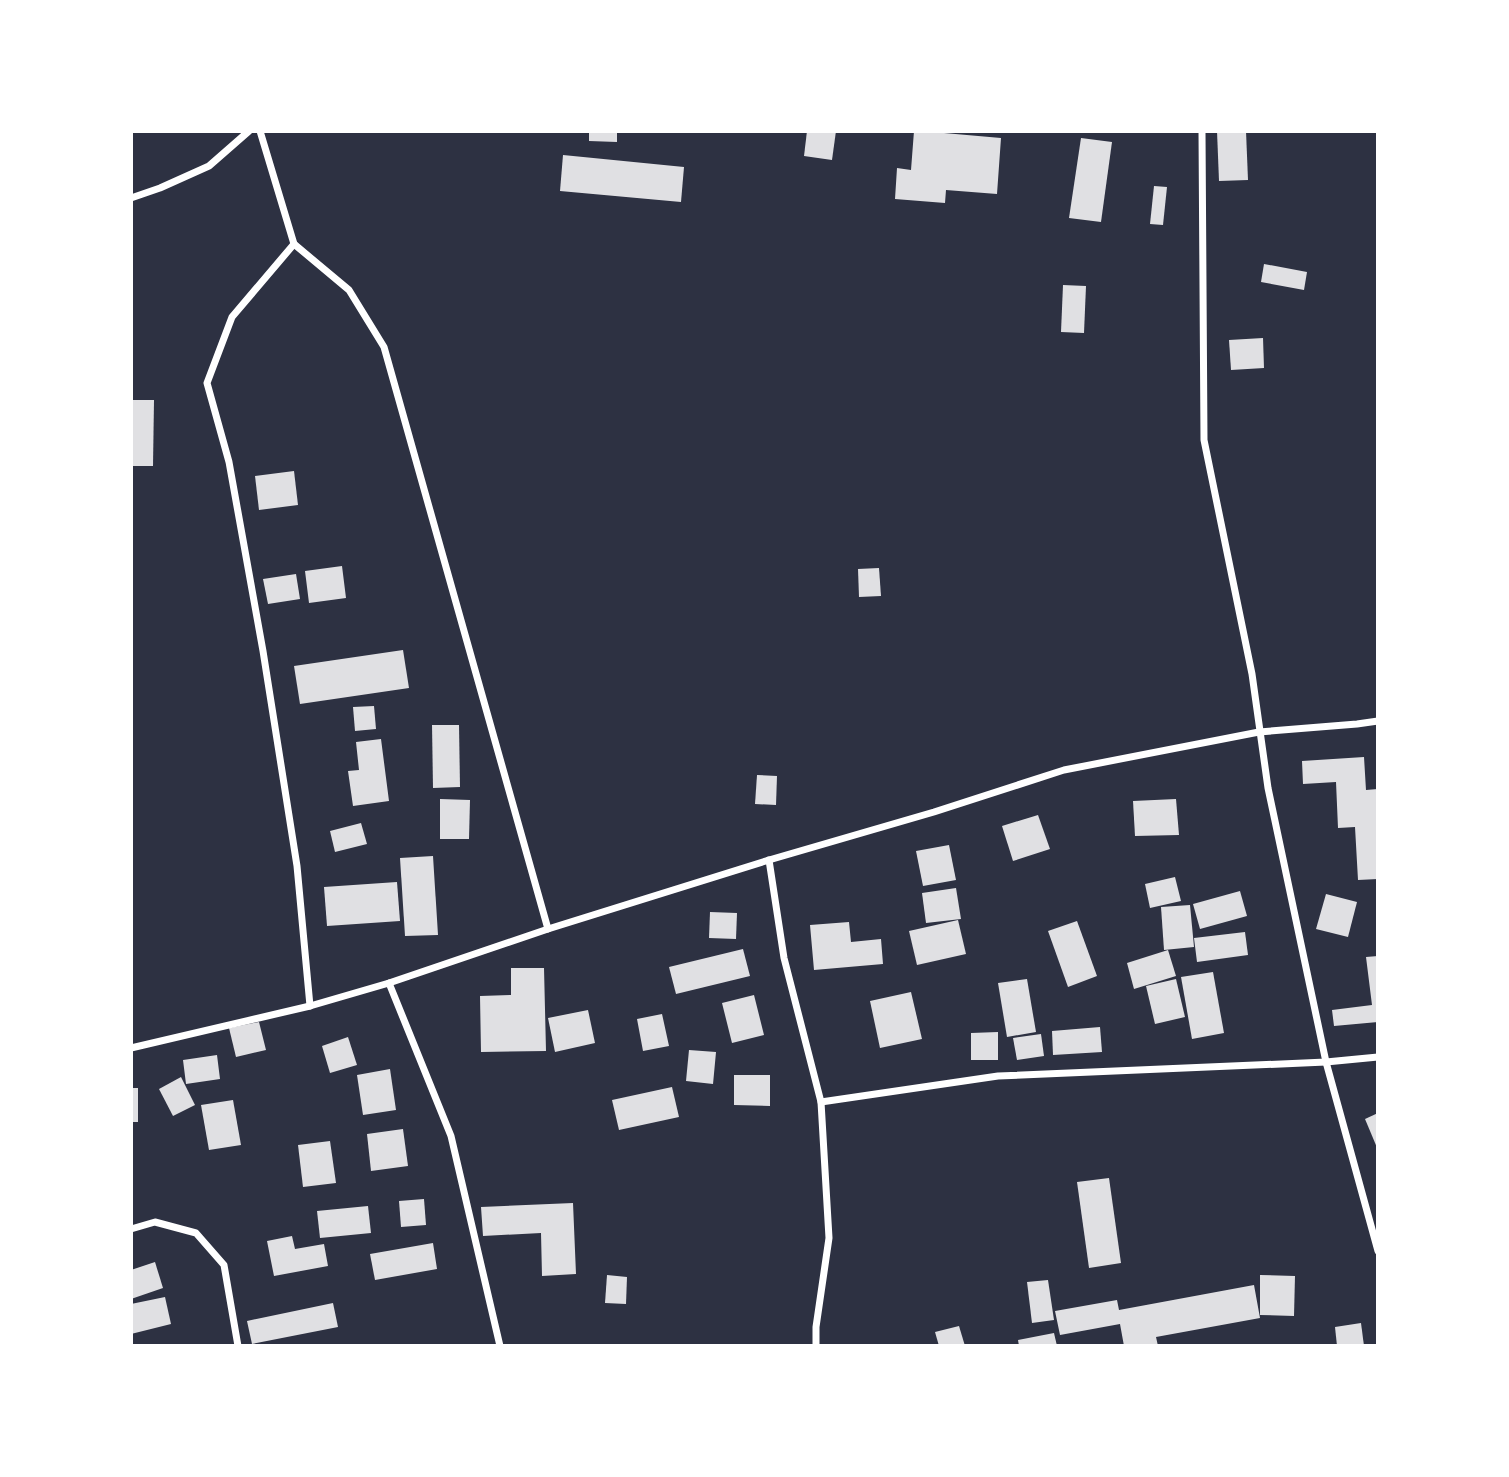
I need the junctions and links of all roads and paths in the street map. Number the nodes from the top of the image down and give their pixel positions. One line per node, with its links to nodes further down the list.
1 (249, 131): 4 (street)
2 (260, 131): 5 (street)
3 (1202, 131): 7 (street)
4 (131, 198)
5 (294, 244): 9 (street); 11 (street)
6 (1378, 721): 7 (street)
7 (1259, 732): 8 (street); 14 (street)
8 (769, 860): 9 (street); 15 (street)
9 (548, 929): 10 (street)
10 (389, 983): 11 (street); 19 (street)
11 (310, 1006): 12 (street)
12 (131, 1048)
13 (1378, 1057): 14 (street)
14 (1326, 1062): 15 (street); 17 (street)
15 (821, 1102): 20 (street)
16 (131, 1229): 18 (street)
17 (1378, 1251)
18 (237, 1346)
19 (500, 1346)
20 (816, 1346)

